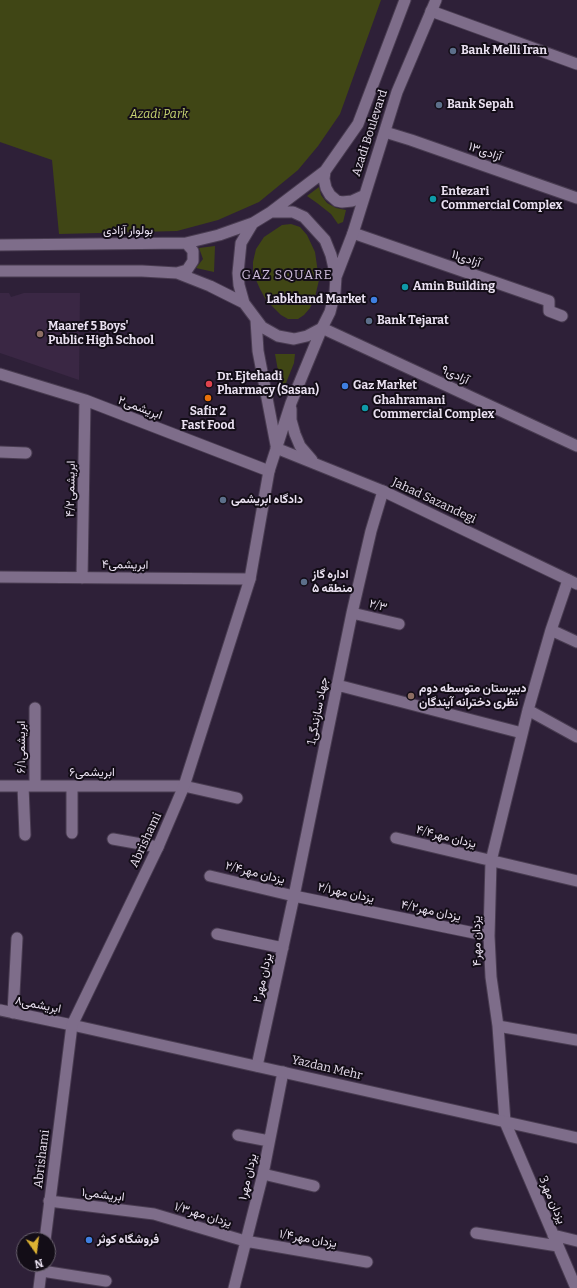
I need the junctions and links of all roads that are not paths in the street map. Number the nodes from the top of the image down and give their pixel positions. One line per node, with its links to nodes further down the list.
1 (405, 0): 6 (street, Azadi Boulevard)
2 (436, 0): 3 (street, Azadi Boulevard)
3 (431, 11): 4 (street); 5 (street, Azadi Boulevard)
4 (577, 64)
5 (385, 132): 7 (street, Azadi Boulevard); 8 (street, آزادی۱۳)
6 (325, 171): 7 (street); 9 (street, Azadi Boulevard)
7 (363, 196): 11 (street, Azadi Boulevard)
8 (577, 198)
9 (271, 212): 10 (street); 16 (street)
10 (253, 223): 12 (street, بولوار آزادی); 17 (street)
11 (353, 233): 16 (street, Azadi Boulevard); 18 (street, آزادی۱۱)
12 (186, 243): 13 (street, بولوار آزادی); 15 (street)
13 (0, 245)
14 (0, 271): 15 (street)
15 (177, 273): 17 (street)
16 (336, 277): 20 (street)
17 (244, 303): 19 (street)
18 (562, 316)
19 (256, 320): 20 (street); 25 (street)
20 (322, 328): 23 (street, Abrishami); 24 (street, آزادی۹)
21 (0, 374): 22 (street, ابریشمی۲)
22 (85, 400): 29 (street, ابریشمی۲); 32 (street, ابریشمی۴/۲)
23 (291, 403): 25 (street, Abrishami); 28 (street)
24 (577, 446)
25 (276, 448): 28 (street, Jahad Sazandegi); 29 (street, Abrishami)
26 (0, 452): 27 (street)
27 (26, 453)
28 (315, 463): 30 (street, Jahad Sazandegi)
29 (269, 471): 33 (street, Abrishami)
30 (383, 491): 34 (street, Jahad Sazandegi); 35 (street, 1جهاد سازندگی)
31 (0, 577): 32 (street, ابریشمی۴)
32 (82, 578): 33 (street, ابریشمی۴)
33 (250, 580): 48 (street, Abrishami)
34 (573, 582): 37 (street, یزدان مهر۴)
35 (352, 613): 36 (street, ۲/۳); 39 (street, 1جهاد سازندگی)
36 (398, 624)
37 (552, 630): 38 (street); 41 (street, یزدان مهر۴)
38 (577, 642)
39 (337, 685): 42 (street); 58 (street, 1جهاد سازندگی)
40 (35, 708): 46 (street, ۶/۱ابریشمی)
41 (528, 710): 42 (street, یزدان مهر۴); 43 (street)
42 (522, 733): 55 (street, یزدان مهر۴)
43 (577, 737)
44 (0, 786): 45 (street, ابریشمی۶)
45 (23, 786): 46 (street, ابریشمی۶); 51 (street)
46 (35, 786): 47 (street, ابریشمی۶)
47 (72, 786): 48 (street, ابریشمی۶); 50 (street)
48 (184, 786): 49 (street, ابریشمی۶); 54 (street, Abrishami)
49 (237, 798)
50 (72, 833)
51 (25, 835)
52 (396, 838): 55 (street, ۴/۴یزدان مهر)
53 (113, 839): 54 (street)
54 (158, 847): 66 (street, Abrishami)
55 (491, 861): 57 (street, ۴/۴یزدان مهر); 61 (street, یزدان مهر۴)
56 (210, 876): 58 (street, ۲/۴یزدان مهر)
57 (577, 882)
58 (294, 896): 59 (street, ۲/۱یزدان مهر); 63 (street, یزدان مهر۲)
59 (392, 916): 61 (street, ۴/۲یزدان مهر)
60 (217, 934): 63 (street)
61 (489, 936): 67 (street, یزدان مهر۴)
62 (17, 938): 65 (street)
63 (283, 948): 69 (street, یزدان مهر۲)
64 (0, 1010): 65 (street, ابریشمی۸)
65 (13, 1013): 66 (street, ابریشمی۸)
66 (72, 1025): 69 (street, Yazdan Mehr); 77 (street, Abrishami)
67 (498, 1026): 68 (street); 71 (street, یزدان مهر۴)
68 (577, 1040)
69 (257, 1066): 70 (street, Yazdan Mehr)
70 (283, 1072): 71 (street, Yazdan Mehr); 74 (street, یزدان مهر۱)
71 (505, 1122): 73 (street, Yazdan Mehr); 81 (street, 3یزدان مهر)
72 (238, 1135): 74 (street)
73 (577, 1138)
74 (269, 1141): 75 (street, یزدان مهر۱)
75 (263, 1174): 76 (street); 83 (street, یزدان مهر۱)
76 (314, 1186)
77 (49, 1201): 78 (street, ابریشمی۱); 79 (street, Abrishami)
78 (154, 1214): 83 (street, ۱/۳یزدان مهر)
79 (46, 1232)
80 (476, 1233): 81 (street)
81 (556, 1241): 82 (street); 90 (street, 3یزدان مهر)
82 (577, 1241)
83 (245, 1242): 84 (street, ۱/۴یزدان مهر); 89 (street, یزدان مهر۱)
84 (367, 1262)
85 (56, 1270): 87 (street)
86 (41, 1272): 88 (street)
87 (106, 1281)
88 (39, 1288)
89 (234, 1288)
90 (576, 1288)

